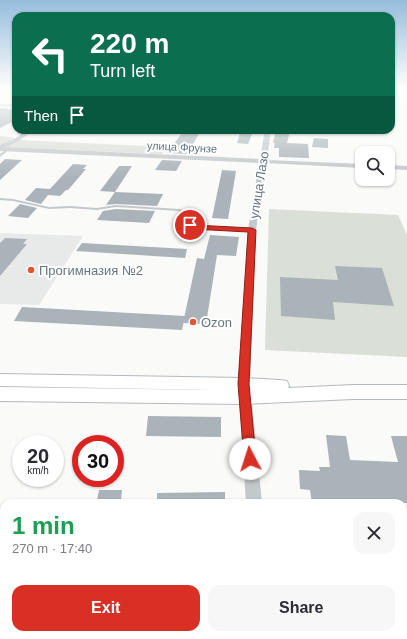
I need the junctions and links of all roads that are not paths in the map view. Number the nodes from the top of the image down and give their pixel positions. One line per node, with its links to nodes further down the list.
1 (25, 134): 3 (street)
2 (267, 134): 5 (street, улица Лазо)
3 (2, 149): 4 (lane); 5 (street, улица Фрунзе)
4 (0, 156)
5 (263, 162): 6 (street, улица Фрунзе); 10 (street, улица Лазо)
6 (355, 166)
7 (395, 168): 8 (street)
8 (407, 168)
9 (0, 199): 10 (lane)
10 (252, 230): 12 (street, улица Лазо)
11 (0, 380): 12 (street)
12 (244, 390): 13 (street); 14 (street); 15 (street, улица Лазо)
13 (407, 392)
14 (0, 394)
15 (254, 499)

